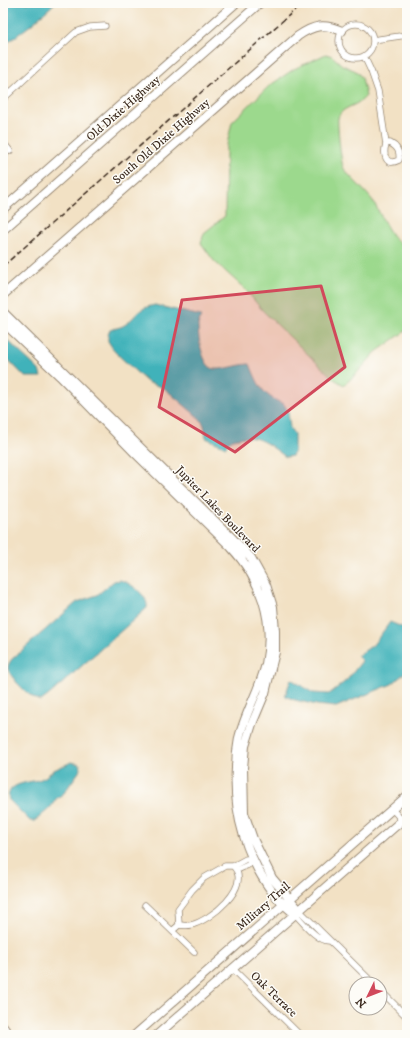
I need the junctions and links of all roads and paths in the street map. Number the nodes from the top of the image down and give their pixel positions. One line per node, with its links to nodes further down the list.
1 (236, 3): 12 (street, Old Dixie Highway)
2 (260, 3): 13 (street, Old Dixie Highway)
3 (105, 26): 8 (street)
4 (342, 32): 6 (street); 7 (street); 14 (street, South Old Dixie Highway)
5 (407, 35): 6 (street)
6 (373, 40): 7 (street)
7 (364, 56): 10 (street)
8 (3, 99)
9 (3, 142): 11 (street)
10 (386, 144)
11 (10, 151)
12 (3, 209)
13 (3, 230)
14 (3, 295)
15 (3, 312): 22 (street, Jupiter Lakes Boulevard)
16 (3, 322): 20 (street, Jupiter Lakes Boulevard)
17 (407, 796): 18 (street, Military Trail)
18 (392, 809): 19 (street); 22 (street, Military Trail)
19 (405, 821): 24 (street)
20 (253, 859): 21 (street); 22 (street, Jupiter Lakes Boulevard)
21 (235, 868): 25 (street); 25 (street)
22 (287, 902): 24 (street, Jupiter Lakes Boulevard); 34 (street, Military Trail)
23 (145, 905): 26 (street)
24 (297, 912): 28 (street); 29 (street)
25 (179, 925): 26 (street)
26 (172, 931): 27 (street)
27 (194, 952)
28 (232, 968): 35 (street); 36 (street, Oak Terrace)
29 (366, 976)
30 (388, 998): 31 (street)
31 (407, 1017)
32 (3, 1027): 33 (street)
33 (9, 1035)
34 (135, 1035)
35 (157, 1035)
36 (300, 1035)

